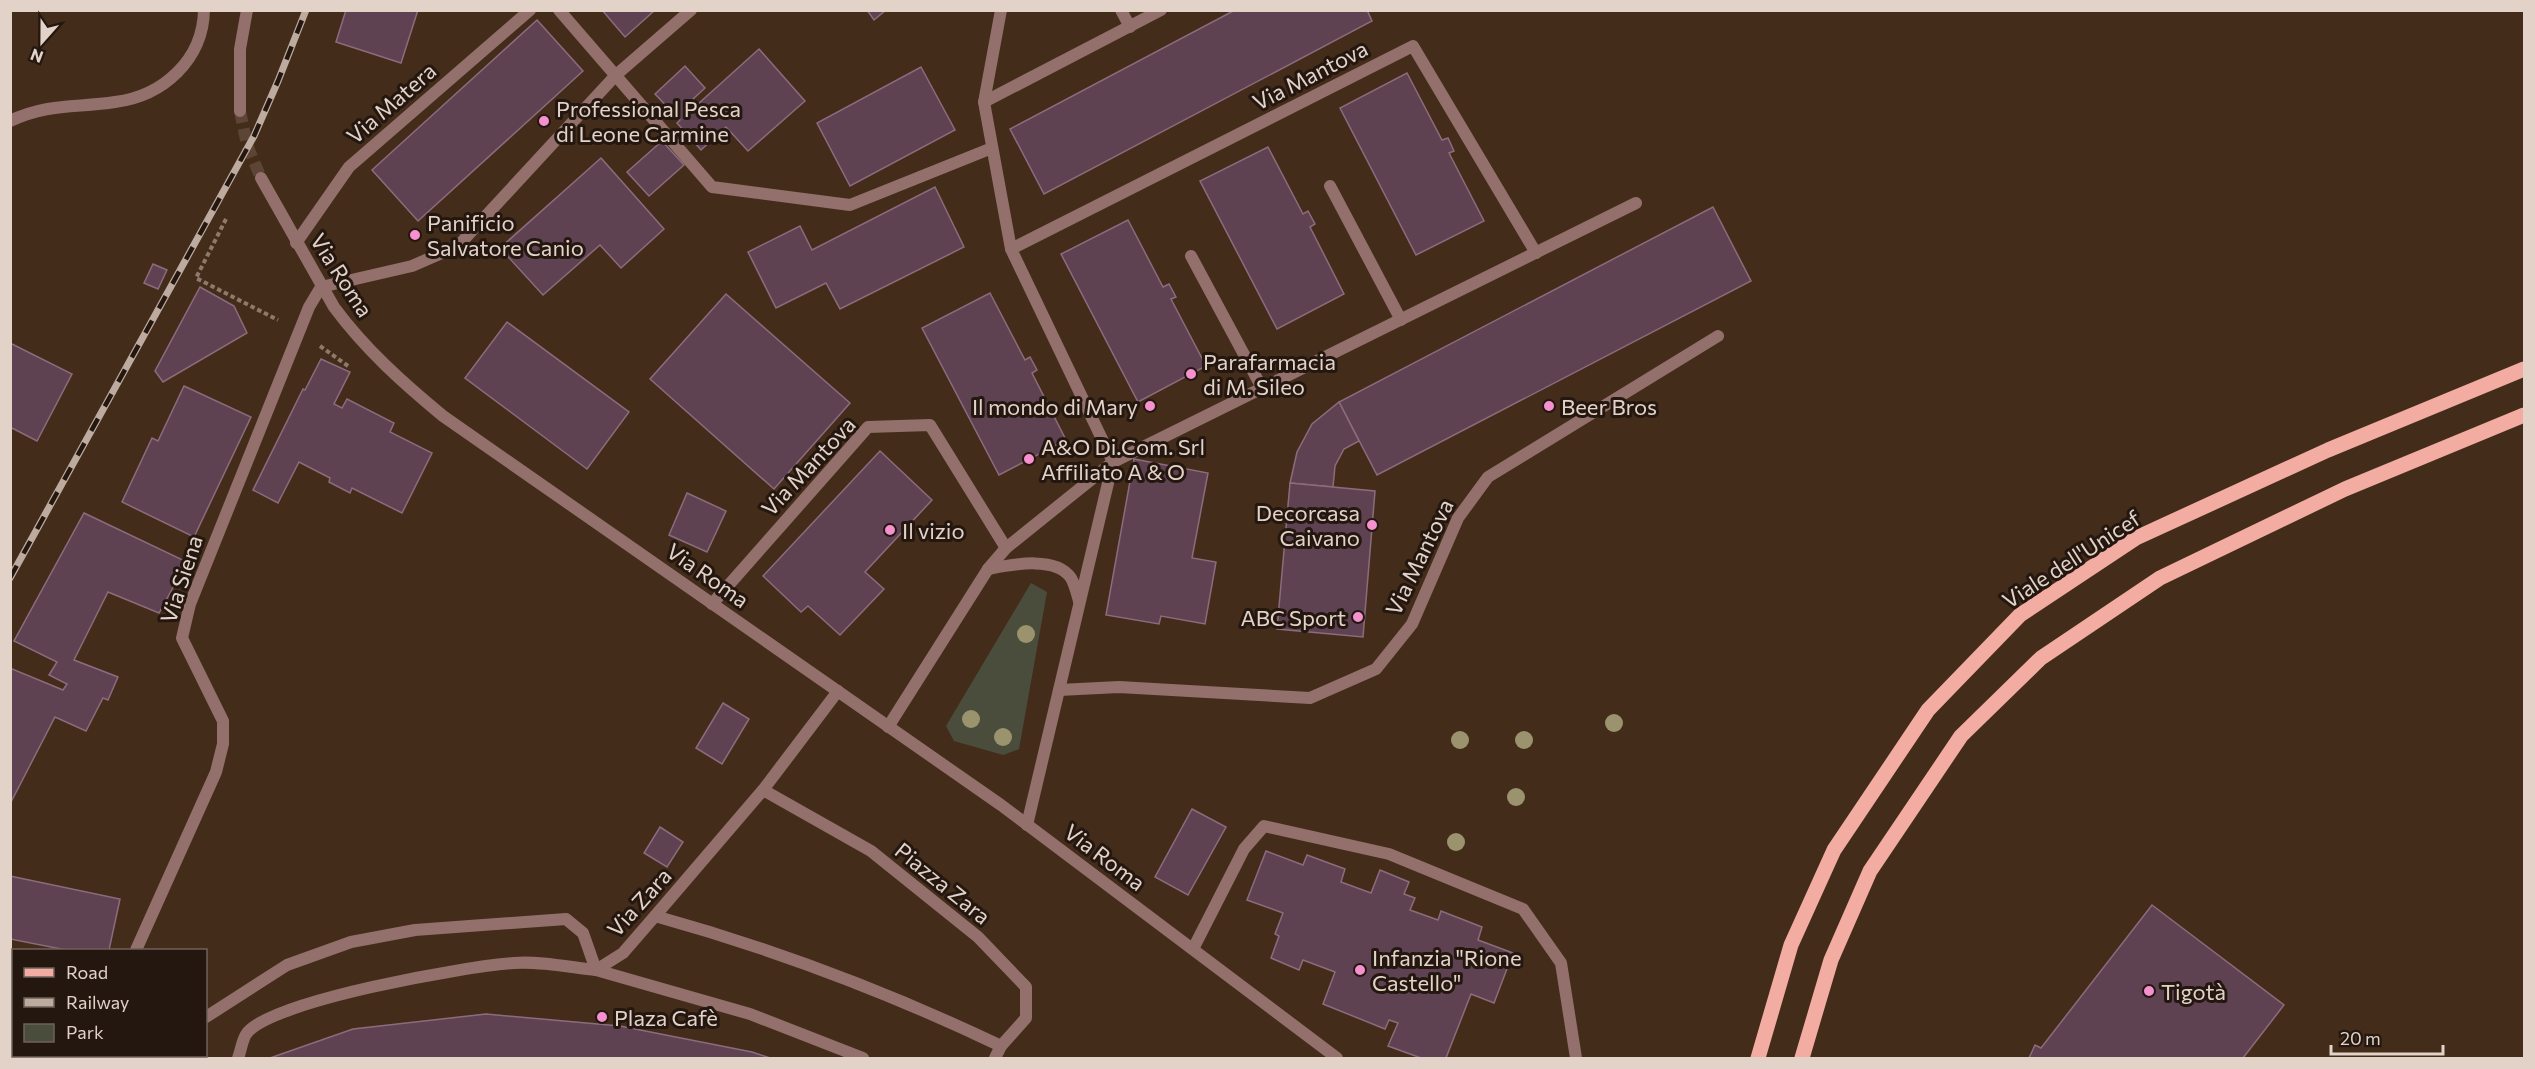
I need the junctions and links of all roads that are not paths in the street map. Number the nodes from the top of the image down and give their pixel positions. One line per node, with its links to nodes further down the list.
1 (204, 10): 13 (street)
2 (247, 10): 12 (street)
3 (530, 10): 18 (street, Via Matera)
4 (559, 10): 10 (street)
5 (691, 10): 10 (street)
6 (1001, 10): 11 (street)
7 (1121, 10): 9 (street)
8 (1161, 10): 9 (street)
9 (1130, 27): 11 (street)
10 (616, 75): 14 (street); 22 (street)
11 (984, 102): 14 (street)
12 (240, 111)
13 (10, 122)
14 (992, 148): 19 (street)
15 (261, 178): 18 (street, Via Roma)
16 (1330, 186): 23 (street)
17 (1636, 203): 20 (street)
18 (296, 243): 22 (street, Via Roma)
19 (1011, 249): 20 (street, Via Mantova); 28 (street)
20 (1536, 253): 23 (street)
21 (1191, 256): 26 (street)
22 (321, 287): 32 (street, Via Roma); 39 (street, Via Siena)
23 (1401, 320): 26 (street)
24 (1718, 336): 33 (street, Via Mantova)
25 (2524, 369): 49 (main road, Viale dell'Unicef)
26 (1262, 388): 28 (street)
27 (2524, 415): 50 (main road)
28 (1113, 462): 29 (street); 31 (street)
29 (1006, 548): 30 (street); 32 (street, Via Mantova)
30 (988, 569): 31 (street); 35 (street)
31 (1080, 602): 33 (street)
32 (712, 604): 34 (street, Via Roma)
33 (1059, 690): 37 (street)
34 (838, 692): 35 (street, Via Roma); 36 (street, Via Zara)
35 (888, 726): 37 (street, Via Roma)
36 (763, 790): 38 (street, Via Zara); 43 (street, Piazza Zara)
37 (1027, 825): 40 (street, Via Roma)
38 (655, 916): 41 (street, Via Zara); 43 (street)
39 (137, 949)
40 (1193, 949): 47 (street, Via Roma); 48 (street)
41 (596, 970): 42 (street); 44 (street); 45 (street)
42 (207, 1016)
43 (1001, 1046): 46 (street, Piazza Zara)
44 (238, 1059)
45 (863, 1059)
46 (995, 1059)
47 (1337, 1059)
48 (1576, 1059)
49 (1758, 1059)
50 (1802, 1059)

